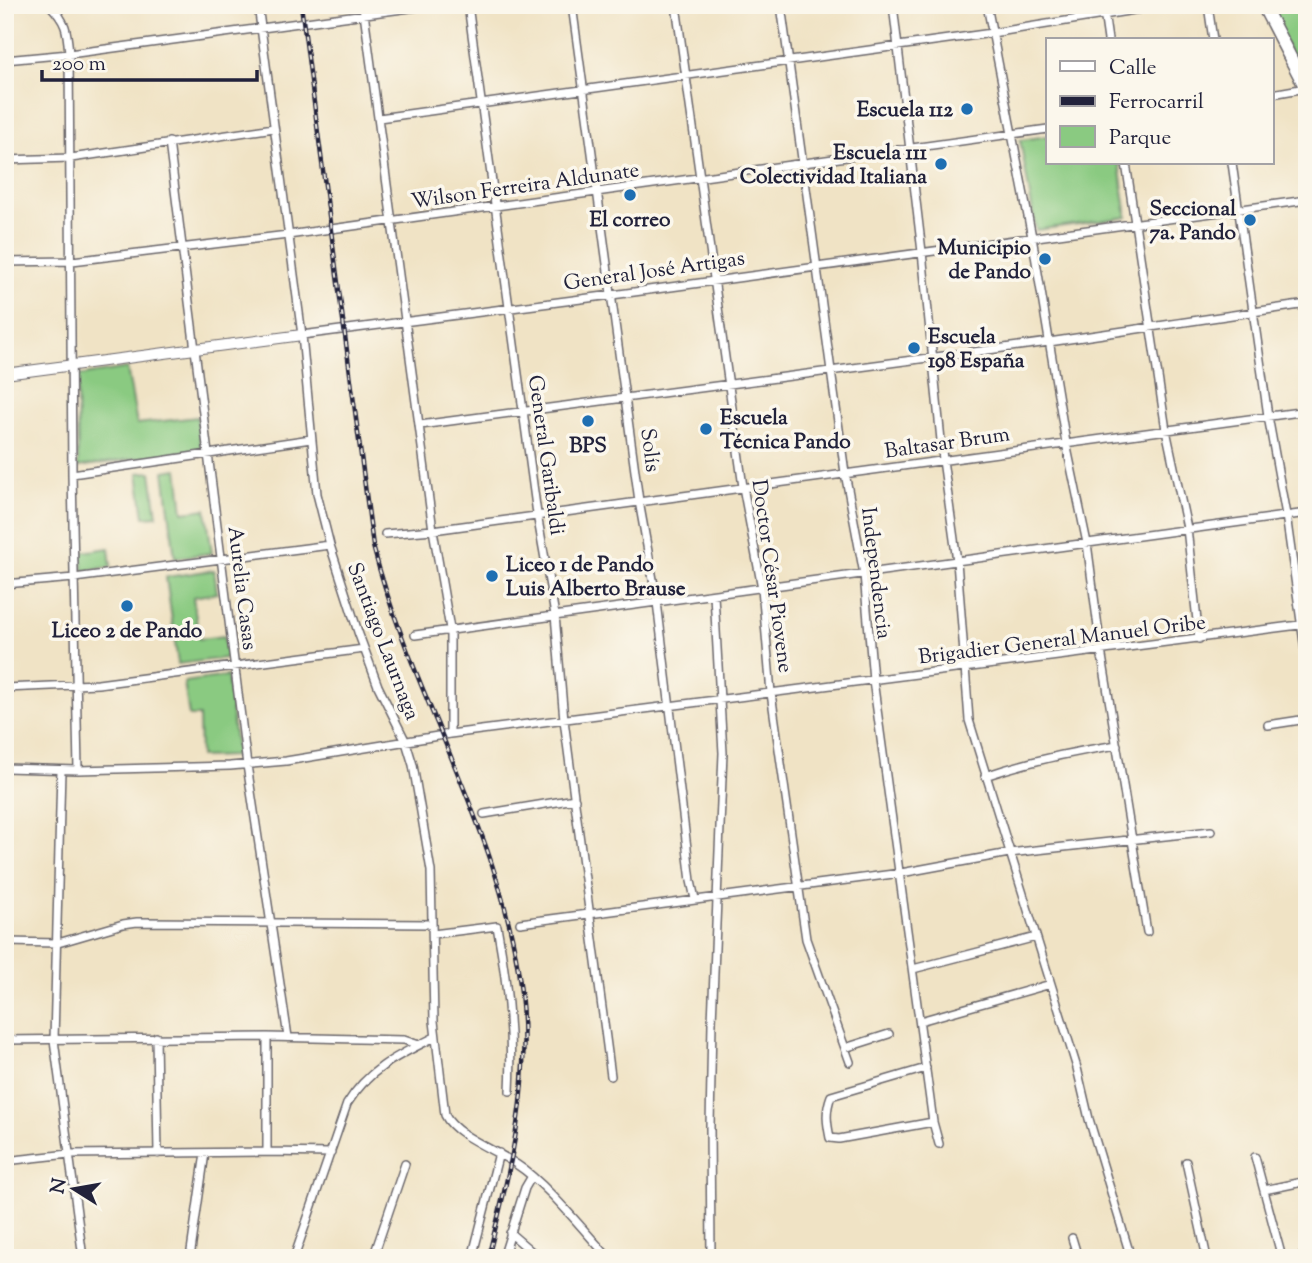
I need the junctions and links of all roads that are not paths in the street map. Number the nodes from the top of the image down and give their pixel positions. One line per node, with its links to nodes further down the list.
1 (50, 5): 22 (street)
2 (258, 5): 17 (street, Santiago Laurnaga)
3 (363, 5): 16 (street)
4 (432, 5): 16 (street)
5 (468, 5): 29 (street, General Garibaldi)
6 (572, 5): 26 (street, Solís)
7 (676, 5): 25 (street, Doctor César Piovene)
8 (781, 5): 24 (street, Independencia)
9 (893, 5): 21 (street)
10 (987, 5): 18 (street)
11 (1103, 5): 15 (street)
12 (1165, 5): 15 (street)
13 (1208, 5): 20 (street)
14 (1263, 5): 27 (highway)
15 (1105, 14): 18 (street); 19 (street)
16 (365, 15): 17 (street); 30 (street)
17 (260, 29): 22 (street); 31 (street, Santiago Laurnaga)
18 (992, 33): 21 (street); 33 (street)
19 (1108, 38)
20 (1213, 38)
21 (898, 46): 24 (street); 35 (street)
22 (69, 54): 23 (street); 36 (street)
23 (5, 60)
24 (789, 61): 25 (street); 38 (street, Independencia)
25 (686, 76): 26 (street); 41 (street, Doctor César Piovene)
26 (583, 89): 29 (street); 42 (street, Solís)
27 (1306, 92): 28 (street)
28 (1274, 94)
29 (482, 104): 30 (street); 44 (street, General Garibaldi)
30 (379, 118): 46 (street)
31 (274, 128): 34 (street); 48 (street, Santiago Laurnaga)
32 (1046, 129): 33 (street, Wilson Ferreira Aldunate)
33 (1011, 134): 35 (street, Wilson Ferreira Aldunate); 49 (street)
34 (169, 142): 36 (street); 50 (street, Aurelia Casas)
35 (910, 149): 38 (street, Wilson Ferreira Aldunate); 51 (street)
36 (71, 158): 37 (street); 52 (street)
37 (5, 160)
38 (804, 164): 41 (street, Wilson Ferreira Aldunate); 54 (street, Independencia)
39 (1126, 164): 47 (street)
40 (1231, 164): 45 (street)
41 (700, 178): 42 (street, Wilson Ferreira Aldunate); 55 (street, Doctor César Piovene)
42 (598, 192): 44 (street, Wilson Ferreira Aldunate); 56 (street, Solís)
43 (1307, 200): 45 (street, General José Artigas)
44 (495, 207): 46 (street, Wilson Ferreira Aldunate); 58 (street, General Garibaldi)
45 (1238, 209): 47 (street, General José Artigas); 59 (street)
46 (393, 220): 48 (street, Wilson Ferreira Aldunate); 60 (street)
47 (1136, 223): 49 (street, General José Artigas); 61 (street)
48 (288, 235): 50 (street, Wilson Ferreira Aldunate); 62 (street, Santiago Laurnaga)
49 (1032, 237): 51 (street, General José Artigas); 63 (street)
50 (183, 246): 52 (street, Wilson Ferreira Aldunate); 64 (street, Aurelia Casas)
51 (922, 253): 54 (street, General José Artigas); 65 (street)
52 (72, 261): 53 (street, Wilson Ferreira Aldunate); 66 (street)
53 (5, 262)
54 (818, 267): 55 (street, General José Artigas); 67 (street, Independencia)
55 (715, 281): 56 (street, General José Artigas); 69 (street, Doctor César Piovene)
56 (612, 295): 58 (street, General José Artigas); 70 (street, Solís)
57 (1307, 304): 59 (street)
58 (509, 309): 60 (street, General José Artigas); 72 (street, General Garibaldi)
59 (1254, 312): 61 (street); 73 (street)
60 (406, 322): 62 (street, General José Artigas); 74 (street)
61 (1150, 326): 63 (street); 75 (street)
62 (302, 335): 64 (street, General José Artigas); 76 (street, Santiago Laurnaga)
63 (1049, 342): 65 (street); 77 (street)
64 (197, 350): 66 (street, General José Artigas); 78 (street, Aurelia Casas)
65 (933, 357): 67 (street); 79 (street)
66 (72, 365): 68 (street, General José Artigas); 81 (street)
67 (832, 371): 69 (street); 80 (street, Independencia)
68 (5, 374)
69 (730, 383): 70 (street); 82 (street, Doctor César Piovene)
70 (626, 398): 72 (street); 83 (street, Solís)
71 (1307, 411): 73 (street, Baltasar Brum)
72 (523, 412): 74 (street); 85 (street, General Garibaldi)
73 (1268, 416): 75 (street, Baltasar Brum); 86 (street)
74 (419, 425): 88 (street)
75 (1166, 430): 77 (street, Baltasar Brum); 87 (street)
76 (311, 439): 78 (street); 91 (street, Santiago Laurnaga)
77 (1066, 443): 79 (street, Baltasar Brum); 90 (street)
78 (209, 454): 81 (street); 92 (street, Aurelia Casas)
79 (943, 460): 80 (street, Baltasar Brum); 93 (street)
80 (845, 473): 82 (street, Baltasar Brum); 94 (street, Independencia)
81 (72, 474): 95 (street)
82 (743, 487): 83 (street, Baltasar Brum); 97 (street, Doctor César Piovene)
83 (639, 501): 85 (street, Baltasar Brum); 99 (street, Solís)
84 (1307, 513): 86 (street)
85 (537, 514): 88 (street, Baltasar Brum); 100 (street, General Garibaldi)
86 (1286, 515): 87 (street); 101 (street)
87 (1187, 528): 90 (street); 104 (street)
88 (433, 530): 89 (street, Baltasar Brum); 102 (street)
89 (385, 534)
90 (1087, 543): 93 (street); 106 (street)
91 (330, 545): 92 (street); 105 (street, Santiago Laurnaga)
92 (222, 560): 95 (street); 108 (street, Aurelia Casas)
93 (957, 561): 94 (street); 109 (street)
94 (864, 574): 97 (street); 110 (street, Independencia)
95 (74, 578): 96 (street); 111 (street)
96 (5, 583)
97 (762, 588): 98 (street); 113 (street, Doctor César Piovene)
98 (714, 595): 99 (street); 114 (street)
99 (657, 602): 100 (street); 115 (street, Solís)
100 (555, 615): 102 (street); 117 (street, General Garibaldi)
101 (1304, 624): 104 (street, Brigadier General Manuel Oribe); 107 (street)
102 (450, 629): 103 (street); 119 (street)
103 (415, 635)
104 (1199, 639): 106 (street, Brigadier General Manuel Oribe)
105 (364, 649): 108 (street); 120 (street, Santiago Laurnaga)
106 (1101, 650): 109 (street, Brigadier General Manuel Oribe); 121 (street)
107 (1307, 664)
108 (235, 665): 111 (street); 122 (street, Aurelia Casas)
109 (964, 668): 110 (street, Brigadier General Manuel Oribe); 126 (street)
110 (873, 680): 113 (street, Brigadier General Manuel Oribe); 132 (street, Independencia)
111 (75, 686): 112 (street); 125 (street)
112 (5, 688)
113 (771, 693): 114 (street, Brigadier General Manuel Oribe); 133 (street, Doctor César Piovene)
114 (720, 700): 115 (street, Brigadier General Manuel Oribe); 134 (street)
115 (668, 706): 117 (street, Brigadier General Manuel Oribe); 135 (street, Solís)
116 (1307, 719): 118 (street)
117 (564, 720): 119 (street, Brigadier General Manuel Oribe); 127 (street, General Garibaldi)
118 (1268, 725)
119 (450, 734): 120 (street, Brigadier General Manuel Oribe)
120 (406, 742): 122 (street, Brigadier General Manuel Oribe); 139 (street, Santiago Laurnaga)
121 (1117, 745): 126 (street); 130 (street)
122 (247, 765): 125 (street, Brigadier General Manuel Oribe); 138 (street, Aurelia Casas)
123 (5, 768): 124 (street, Brigadier General Manuel Oribe)
124 (61, 770): 125 (street, Brigadier General Manuel Oribe); 144 (street)
125 (78, 770)
126 (985, 776): 131 (street)
127 (575, 799): 128 (street); 136 (street, General Garibaldi)
128 (484, 814)
129 (1211, 831): 130 (street)
130 (1131, 841): 131 (street); 140 (street)
131 (1009, 853): 132 (street); 142 (street)
132 (901, 873): 133 (street); 145 (street, Independencia)
133 (798, 886): 134 (street); 156 (street, Doctor César Piovene)
134 (716, 897): 135 (street); 187 (street)
135 (695, 899): 136 (street)
136 (590, 914): 137 (street); 159 (street, General Garibaldi)
137 (520, 923)
138 (272, 924): 139 (street); 144 (street); 151 (street, Aurelia Casas)
139 (432, 924): 141 (street, Santiago Laurnaga)
140 (1147, 932)
141 (433, 934): 152 (street, Santiago Laurnaga); 160 (street)
142 (1036, 937): 145 (street); 146 (street)
143 (5, 942): 144 (street)
144 (58, 943): 154 (street)
145 (913, 970): 147 (street, Independencia)
146 (1051, 984): 147 (street); 189 (street)
147 (920, 1021): 158 (street, Independencia)
148 (889, 1034): 156 (street)
149 (156, 1037): 150 (street); 154 (street); 168 (street)
150 (267, 1037): 151 (street); 163 (street)
151 (288, 1037): 155 (street)
152 (435, 1037): 155 (street); 166 (street, Santiago Laurnaga)
153 (5, 1040): 154 (street)
154 (54, 1040): 167 (street)
155 (419, 1045): 165 (street)
156 (845, 1048): 157 (street, Doctor César Piovene)
157 (850, 1062)
158 (926, 1068): 161 (street, Independencia); 161 (street)
159 (611, 1076)
160 (510, 1091)
161 (933, 1122): 162 (street, Independencia)
162 (939, 1144)
163 (267, 1152): 164 (street); 165 (street)
164 (205, 1153): 168 (street); 180 (street)
165 (331, 1153): 181 (street)
166 (499, 1153): 173 (street, Santiago Laurnaga); 183 (street)
167 (69, 1154): 168 (street); 170 (street); 179 (street)
168 (158, 1154)
169 (1255, 1157): 175 (street)
170 (5, 1161)
171 (1186, 1162): 190 (street)
172 (405, 1164): 182 (street)
173 (532, 1176): 176 (street); 186 (street, Santiago Laurnaga)
174 (1307, 1181): 175 (street)
175 (1264, 1190): 191 (street)
176 (510, 1233): 184 (street); 185 (street)
177 (1072, 1238): 188 (street)
178 (1307, 1255): 192 (street)
179 (83, 1258)
180 (190, 1258)
181 (294, 1258)
182 (373, 1258)
183 (472, 1258)
184 (503, 1258)
185 (539, 1258)
186 (609, 1258)
187 (711, 1258)
188 (1077, 1258)
189 (1131, 1258)
190 (1207, 1258)
191 (1282, 1258)
192 (1295, 1258)

